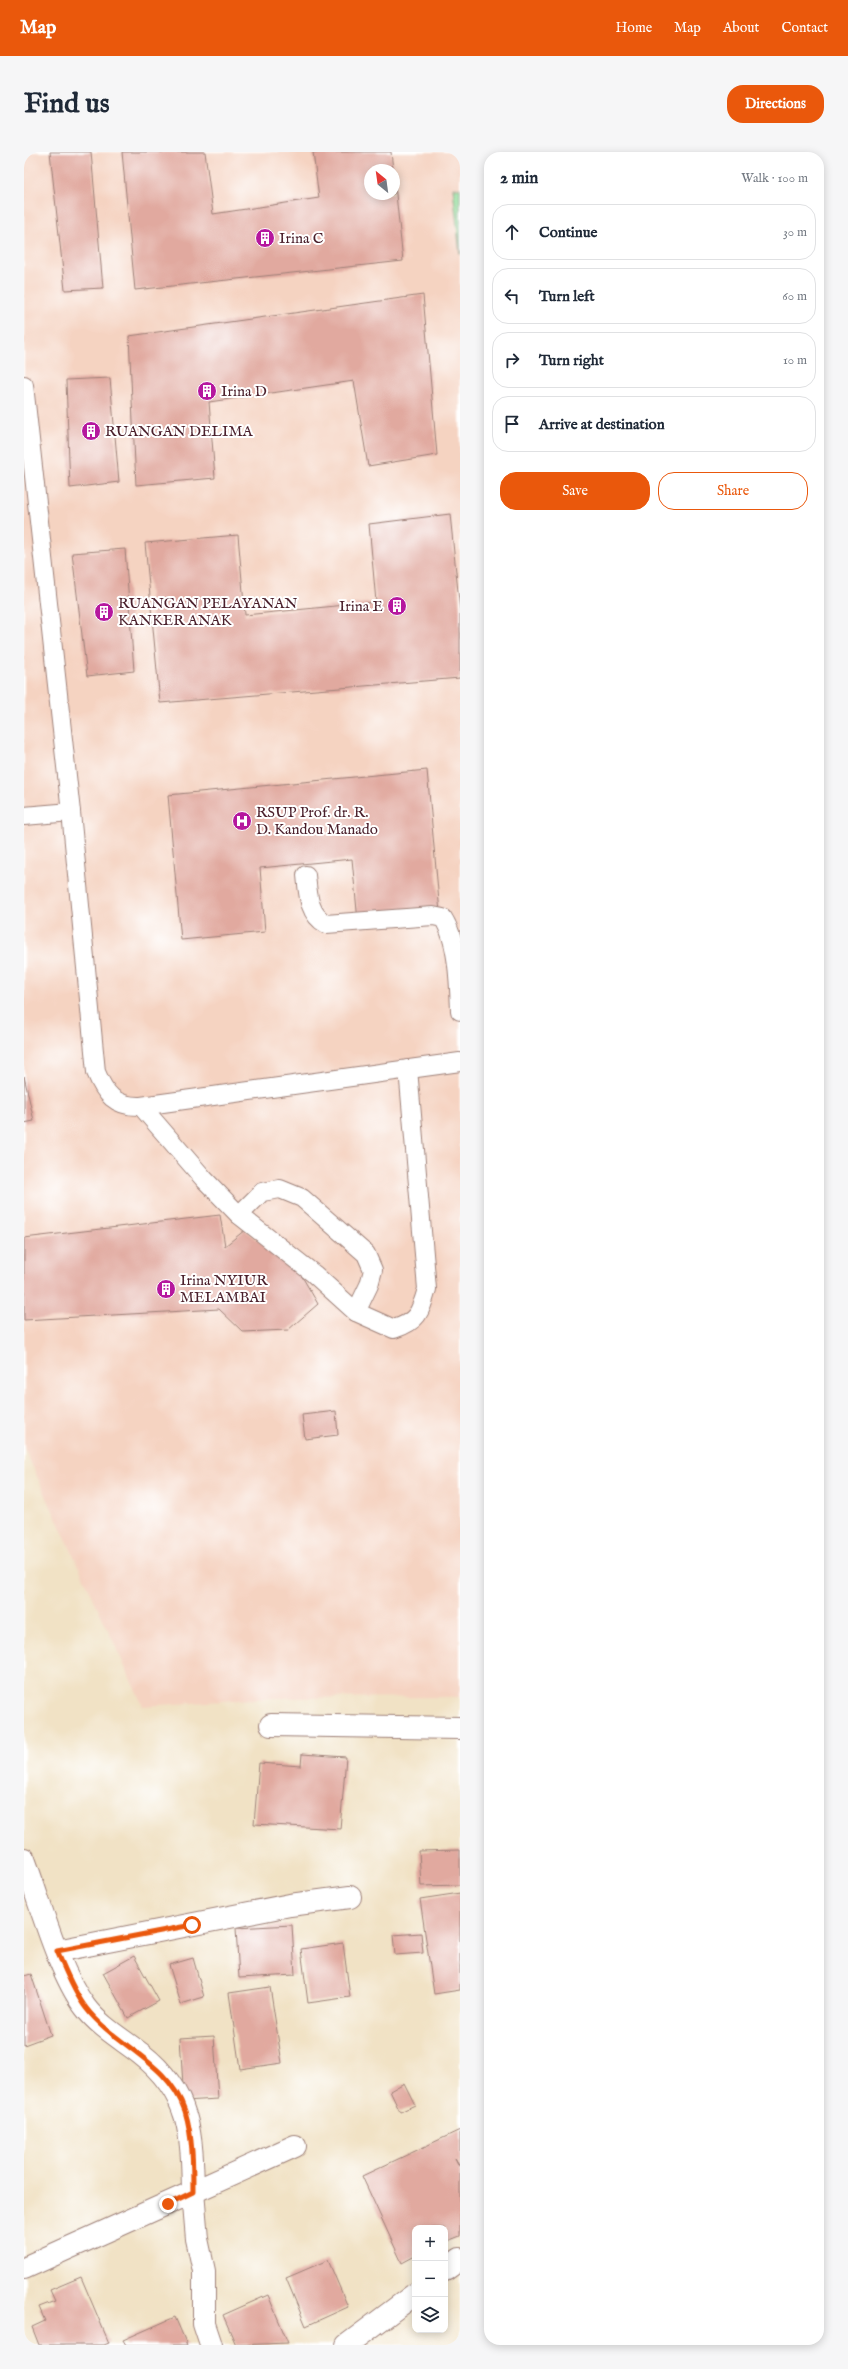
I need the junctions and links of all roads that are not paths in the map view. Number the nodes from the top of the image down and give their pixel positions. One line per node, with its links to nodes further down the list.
1 (24, 385): 2 (lane)
2 (71, 812): 3 (lane); 8 (lane)
3 (24, 816)
4 (306, 875): 5 (lane)
5 (460, 1011)
6 (460, 1062): 7 (lane)
7 (408, 1069): 8 (lane); 10 (lane)
8 (141, 1106): 9 (lane)
9 (239, 1215): 10 (lane); 10 (lane)
10 (356, 1312)
11 (272, 1725): 12 (street)
12 (460, 1728)
13 (24, 1859): 15 (street)
14 (350, 1897): 15 (street)
15 (57, 1951): 17 (street)
16 (295, 2146): 17 (street)
17 (193, 2192): 19 (street); 22 (street)
18 (460, 2259): 20 (street)
19 (24, 2268)
20 (448, 2268)
21 (412, 2296): 23 (street)
22 (211, 2345)
23 (347, 2345)

